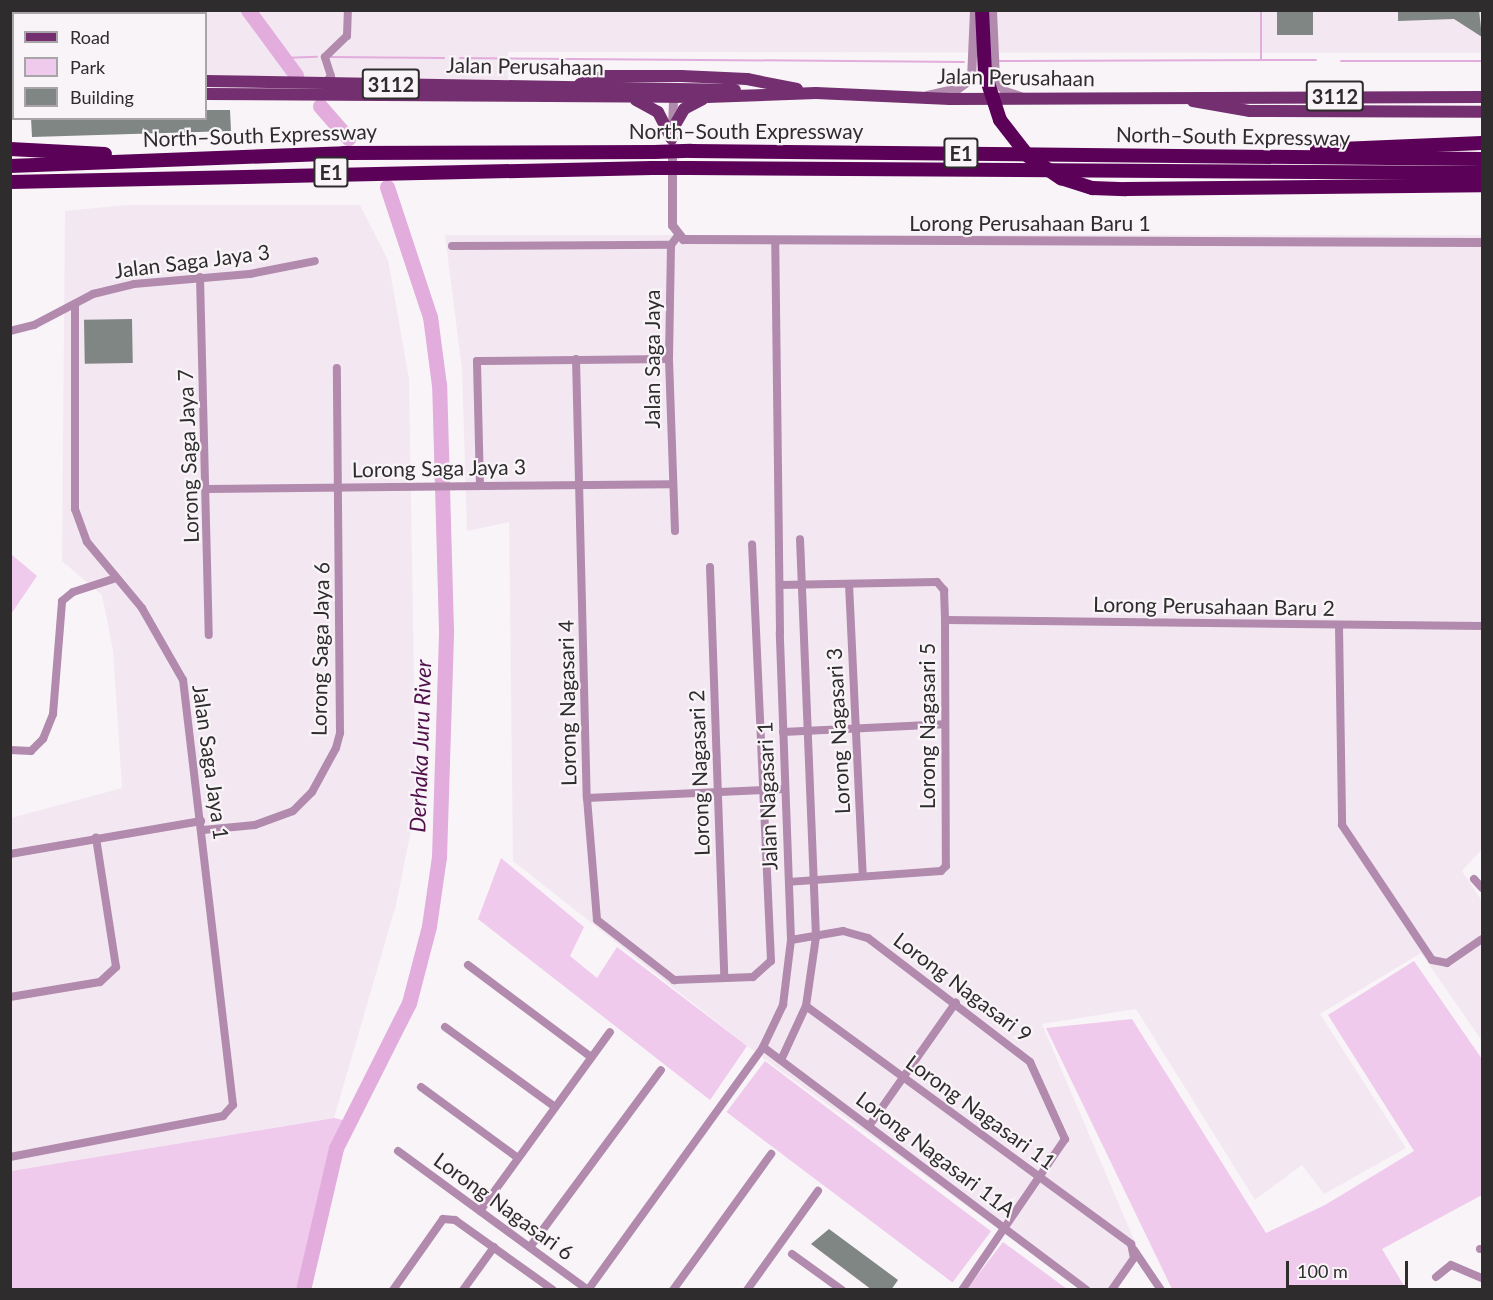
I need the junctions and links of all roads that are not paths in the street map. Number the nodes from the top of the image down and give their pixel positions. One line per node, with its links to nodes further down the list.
1 (348, 10): 6 (street)
2 (974, 10): 11 (street)
3 (982, 10): 29 (highway, bridge)
4 (993, 10): 16 (street)
5 (207, 81): 6 (main road, Jalan Perusahaan / 3112)
6 (324, 83): 7 (main road, Jalan Perusahaan / 3112)
7 (676, 86): 8 (main road); 10 (main road, Jalan Perusahaan / 3112); 13 (main road, Jalan Perusahaan / 3112); 14 (main road, Jalan Perusahaan / 3112); 20 (street)
8 (816, 93): 10 (main road, Jalan Perusahaan / 3112); 11 (main road, Jalan Perusahaan / 3112)
9 (207, 94): 13 (main road, Jalan Perusahaan / 3112)
10 (772, 95): 14 (main road, Jalan Perusahaan / 3112)
11 (924, 95): 16 (main road, Jalan Perusahaan / 3112)
12 (1329, 96): 15 (main road, Jalan Perusahaan / 3112); 17 (main road, Jalan Perusahaan / 3112); 18 (main road)
13 (627, 97): 20 (main road)
14 (707, 97): 20 (main road)
15 (1482, 97)
16 (1028, 99): 17 (main road, Jalan Perusahaan / 3112)
17 (1189, 100): 18 (main road, Jalan Perusahaan / 3112)
18 (1329, 111): 19 (main road, Jalan Perusahaan / 3112)
19 (1482, 112)
20 (672, 135): 30 (street)
21 (1482, 143): 23 (highway)
22 (10, 149): 24 (highway)
23 (1293, 158): 24 (highway, North–South Expressway / E1, bridge); 25 (highway, North–South Expressway / E1)
24 (158, 159): 26 (highway, North–South Expressway / E1)
25 (1482, 159)
26 (10, 166)
27 (1482, 173): 28 (highway, North–South Expressway / E1, bridge)
28 (10, 182)
29 (1482, 185)
30 (677, 237): 31 (street, Lorong Perusahaan Baru 1); 33 (street)
31 (775, 240): 32 (street, Lorong Perusahaan Baru 1); 53 (street, Jalan Nagasari 1)
32 (1482, 242)
33 (671, 245): 34 (street); 39 (street, Jalan Saga Jaya)
34 (452, 246)
35 (315, 261): 36 (street, Jalan Saga Jaya 3)
36 (200, 277): 37 (street, Jalan Saga Jaya 3); 46 (street, Lorong Saga Jaya 7)
37 (75, 304): 38 (street, Jalan Saga Jaya 3); 51 (street, Jalan Saga Jaya 1)
38 (10, 331)
39 (669, 358): 40 (street); 43 (street, Jalan Saga Jaya)
40 (576, 359): 42 (street, Lorong Nagasari 4); 44 (street)
41 (336, 368): 45 (street, Lorong Saga Jaya 6)
42 (579, 484): 43 (street, Lorong Saga Jaya 3); 44 (street, Lorong Saga Jaya 3); 67 (street, Lorong Nagasari 4)
43 (671, 484): 47 (street, Jalan Saga Jaya)
44 (480, 486): 45 (street, Lorong Saga Jaya 3)
45 (339, 488): 46 (street, Lorong Saga Jaya 3); 69 (street, Lorong Saga Jaya 6)
46 (207, 489): 58 (street, Lorong Saga Jaya 7)
47 (675, 531)
48 (800, 539): 54 (street, Jalan Nagasari 1)
49 (752, 544): 65 (street)
50 (710, 567): 66 (street, Lorong Nagasari 2)
51 (116, 578): 63 (street); 68 (street, Jalan Saga Jaya 1)
52 (849, 584): 54 (street); 55 (street, Lorong Nagasari 5); 60 (street, Lorong Nagasari 3)
53 (780, 585): 54 (street); 62 (street, Jalan Nagasari 1)
54 (802, 585): 61 (street, Jalan Nagasari 1)
55 (945, 620): 56 (street, Lorong Perusahaan Baru 2); 59 (street, Lorong Nagasari 5)
56 (1339, 626): 57 (street, Lorong Perusahaan Baru 2); 78 (street)
57 (1482, 626)
58 (210, 635)
59 (944, 724): 60 (street); 72 (street, Lorong Nagasari 5)
60 (856, 728): 61 (street); 72 (street, Lorong Nagasari 3)
61 (808, 731): 62 (street); 73 (street, Jalan Nagasari 1)
62 (783, 732): 64 (street, Jalan Nagasari 1)
63 (10, 750)
64 (785, 789): 65 (street); 75 (street, Jalan Nagasari 1)
65 (763, 790): 66 (street); 81 (street)
66 (718, 792): 67 (street); 81 (street, Lorong Nagasari 2)
67 (587, 798): 81 (street, Lorong Nagasari 4)
68 (201, 821): 69 (street, Jalan Saga Jaya 1); 70 (street)
69 (203, 830): 97 (street, Jalan Saga Jaya 1)
70 (96, 838): 71 (street); 82 (street)
71 (10, 854)
72 (862, 876): 73 (street)
73 (814, 879): 75 (street); 77 (street, Jalan Nagasari 1)
74 (1474, 879): 76 (street)
75 (789, 882): 79 (street, Jalan Nagasari 1)
76 (1482, 888)
77 (816, 937): 79 (street, Lorong Nagasari 9); 83 (street, Lorong Nagasari 9); 84 (street, Jalan Nagasari 1)
78 (1482, 939)
79 (791, 940): 87 (street, Jalan Nagasari 1)
80 (468, 965): 88 (street)
81 (724, 978)
82 (10, 997)
83 (956, 1002): 91 (street); 99 (street, Lorong Nagasari 9)
84 (806, 1006): 89 (street, Jalan Nagasari 1); 91 (street, Lorong Nagasari 11)
85 (445, 1027): 93 (street)
86 (610, 1032): 88 (street)
87 (763, 1047): 89 (street, Lorong Nagasari 11A); 112 (street, Jalan Nagasari 1)
88 (591, 1057): 93 (street)
89 (780, 1060): 94 (street, Lorong Nagasari 11A)
90 (661, 1070): 104 (street)
91 (903, 1078): 94 (street); 99 (street, Lorong Nagasari 11)
92 (421, 1087): 98 (street)
93 (555, 1107): 98 (street)
94 (869, 1126): 102 (street, Lorong Nagasari 11A)
95 (398, 1151): 101 (street, Lorong Nagasari 6)
96 (771, 1154): 113 (street)
97 (10, 1157)
98 (518, 1158): 101 (street)
99 (1041, 1177): 102 (street); 105 (street, Lorong Nagasari 11)
100 (819, 1191): 114 (street)
101 (480, 1211): 104 (street, Lorong Nagasari 6)
102 (1005, 1228): 116 (street); 117 (street, Lorong Nagasari 11A)
103 (494, 1247): 109 (street); 110 (street); 111 (street)
104 (530, 1247): 112 (street, Lorong Nagasari 6)
105 (1133, 1249): 118 (street); 119 (street, Lorong Nagasari 11)
106 (792, 1254): 115 (street)
107 (1436, 1276): 108 (street)
108 (1482, 1278)
109 (393, 1290)
110 (463, 1290)
111 (553, 1290)
112 (588, 1290)
113 (673, 1290)
114 (747, 1290)
115 (842, 1290)
116 (962, 1290)
117 (1087, 1290)
118 (1112, 1290)
119 (1161, 1290)

